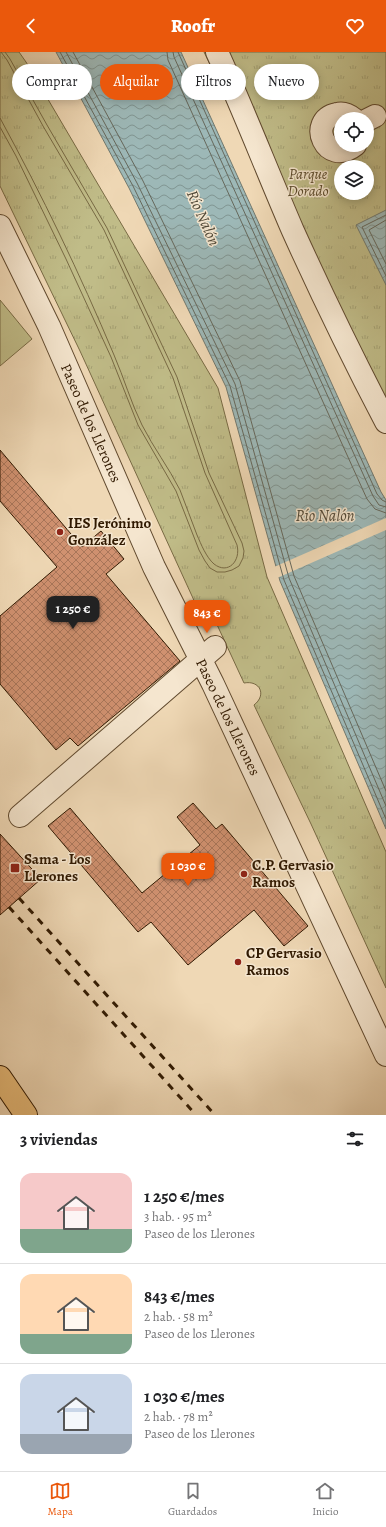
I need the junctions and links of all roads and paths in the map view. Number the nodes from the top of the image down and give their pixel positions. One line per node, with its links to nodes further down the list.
1 (217, 52): 5 (street)
2 (334, 114): 3 (street)
3 (334, 150)
4 (0, 226): 6 (street, Paseo de los Llerones)
5 (386, 422)
6 (208, 652): 7 (street); 8 (street, Paseo de los Llerones)
7 (20, 816)
8 (386, 1055)
9 (0, 1077): 10 (main road)
10 (26, 1115)

